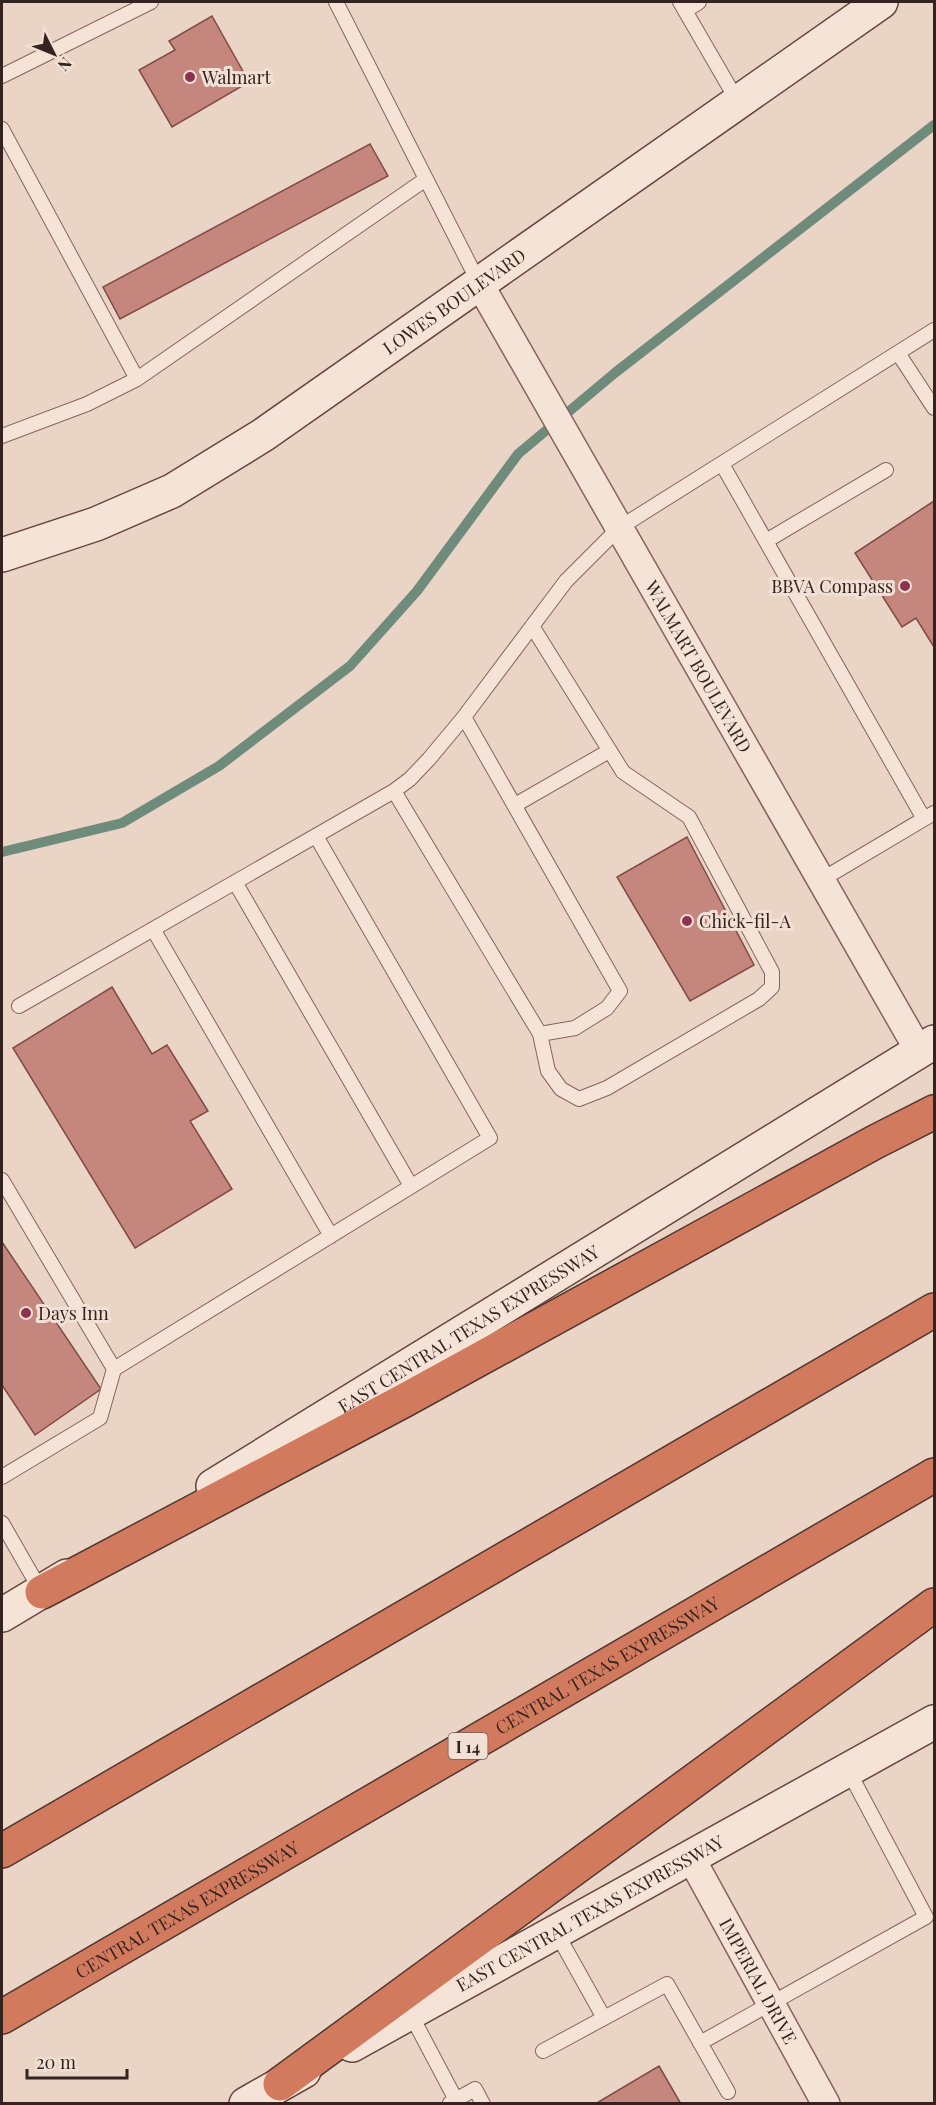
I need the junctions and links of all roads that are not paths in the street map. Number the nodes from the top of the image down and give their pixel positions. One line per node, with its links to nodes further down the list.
1 (151, 2): 6 (lane)
2 (336, 2): 9 (lane)
3 (699, 2): 5 (lane)
4 (881, 2): 7 (main road, LOWES BOULEVARD)
5 (683, 6): 7 (lane)
6 (2, 76)
7 (738, 102): 10 (main road, LOWES BOULEVARD)
8 (2, 129): 13 (lane)
9 (426, 179): 10 (lane); 13 (lane)
10 (479, 283): 18 (street, WALMART BOULEVARD); 20 (main road, LOWES BOULEVARD)
11 (934, 330): 12 (lane)
12 (898, 353): 14 (lane); 16 (lane)
13 (137, 379): 15 (lane)
14 (934, 408)
15 (2, 436)
16 (722, 464): 18 (lane); 19 (lane)
17 (885, 470): 19 (lane)
18 (619, 528): 21 (lane); 28 (street, WALMART BOULEVARD)
19 (766, 541): 26 (lane)
20 (2, 555)
21 (532, 626): 22 (lane); 23 (lane)
22 (464, 717): 24 (lane); 25 (lane)
23 (609, 751): 25 (lane); 32 (lane)
24 (394, 791): 27 (lane); 32 (lane)
25 (515, 805): 32 (lane)
26 (929, 816): 28 (lane)
27 (316, 836): 29 (lane); 36 (lane)
28 (821, 880): 33 (street, WALMART BOULEVARD)
29 (235, 882): 30 (lane); 36 (lane)
30 (153, 929): 31 (lane); 37 (lane)
31 (19, 1006)
32 (540, 1034)
33 (927, 1046): 43 (main road, EAST CENTRAL TEXAS EXPRESSWAY)
34 (934, 1112): 43 (highway)
35 (2, 1180): 39 (lane)
36 (411, 1186): 37 (lane)
37 (331, 1236): 39 (lane)
38 (934, 1310): 48 (highway)
39 (114, 1369): 41 (lane)
40 (934, 1476): 53 (highway, CENTRAL TEXAS EXPRESSWAY / I 14)
41 (2, 1477)
42 (2, 1523): 43 (lane)
43 (42, 1592): 45 (main road, EAST CENTRAL TEXAS EXPRESSWAY)
44 (934, 1605): 57 (highway)
45 (2, 1615)
46 (934, 1722): 47 (main road, EAST CENTRAL TEXAS EXPRESSWAY)
47 (848, 1770): 49 (main road, EAST CENTRAL TEXAS EXPRESSWAY); 51 (lane)
48 (2, 1851)
49 (691, 1858): 50 (main road, EAST CENTRAL TEXAS EXPRESSWAY); 51 (street, IMPERIAL DRIVE)
50 (556, 1932): 52 (main road, EAST CENTRAL TEXAS EXPRESSWAY); 54 (lane)
51 (771, 2003): 55 (lane); 62 (street, IMPERIAL DRIVE)
52 (410, 2013): 57 (main road, EAST CENTRAL TEXAS EXPRESSWAY); 59 (lane)
53 (2, 2017)
54 (604, 2018): 55 (lane); 56 (lane)
55 (700, 2043): 58 (lane)
56 (543, 2051)
57 (280, 2085): 60 (main road, EAST CENTRAL TEXAS EXPRESSWAY)
58 (728, 2092)
59 (452, 2102): 61 (lane)
60 (246, 2103)
61 (483, 2103)
62 (826, 2103)

